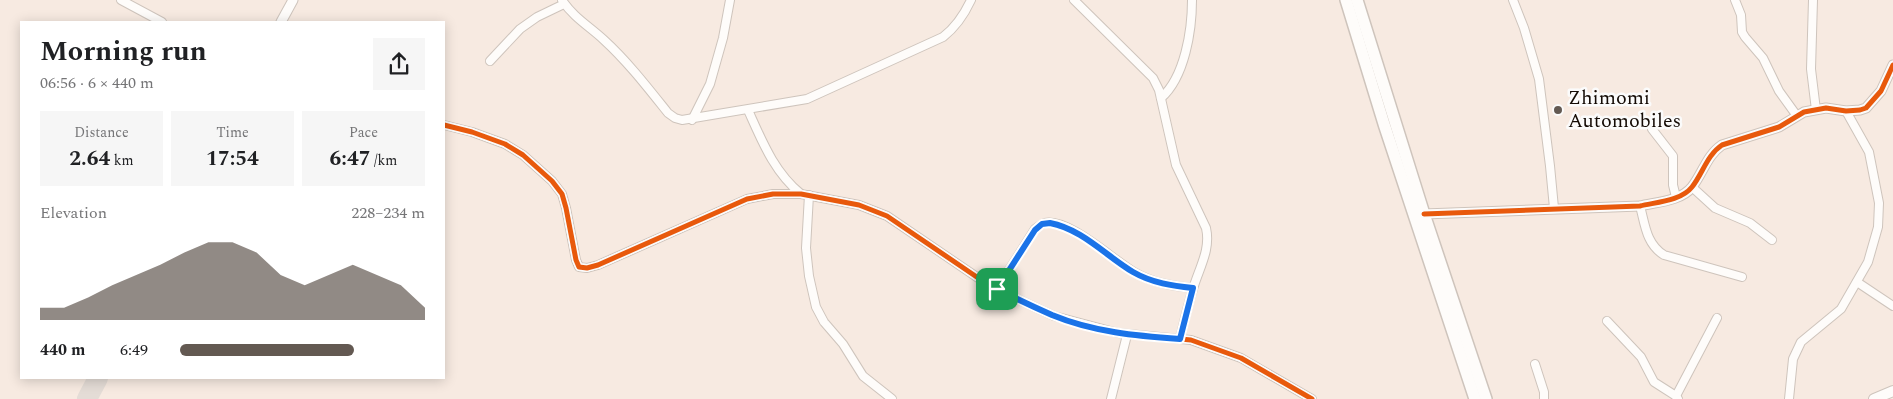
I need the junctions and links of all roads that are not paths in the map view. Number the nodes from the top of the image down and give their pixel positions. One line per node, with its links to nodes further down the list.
1 (121, 0): 13 (street)
2 (294, 0): 14 (street)
3 (730, 0): 22 (street)
4 (971, 0): 18 (street)
5 (1074, 0): 17 (street)
6 (1192, 0): 17 (street)
7 (1346, 0): 47 (main road)
8 (1357, 0): 30 (main road)
9 (1514, 0): 29 (street)
10 (1735, 0): 21 (street)
11 (1813, 0): 19 (street)
12 (563, 2): 15 (street); 22 (street)
13 (160, 21)
14 (283, 21)
15 (490, 61)
16 (1893, 65): 20 (street)
17 (1161, 98): 34 (street)
18 (748, 110): 22 (street); 26 (street)
19 (1816, 110): 20 (street); 21 (street)
20 (1846, 111): 33 (street)
21 (1797, 116): 25 (street)
22 (692, 120)
23 (445, 125): 26 (street)
24 (1652, 129): 27 (street)
25 (1692, 187): 27 (street); 31 (street)
26 (805, 195): 35 (street); 44 (street)
27 (1676, 197): 28 (street)
28 (1640, 206): 29 (street); 32 (street)
29 (1554, 208): 30 (street)
30 (1424, 214): 48 (main road)
31 (1772, 240)
32 (1742, 277)
33 (1857, 282): 36 (street); 50 (street)
34 (1193, 288): 35 (street); 40 (street)
35 (997, 289): 39 (street)
36 (1893, 306)
37 (1717, 318): 43 (street)
38 (1607, 321): 43 (street)
39 (1127, 334): 40 (street); 45 (street)
40 (1180, 339): 46 (street)
41 (1535, 364): 49 (street)
42 (1893, 391): 51 (main road)
43 (1677, 397)
44 (892, 399)
45 (1111, 399)
46 (1312, 399)
47 (1475, 399)
48 (1486, 399)
49 (1544, 399)
50 (1789, 399)
51 (1874, 399)

